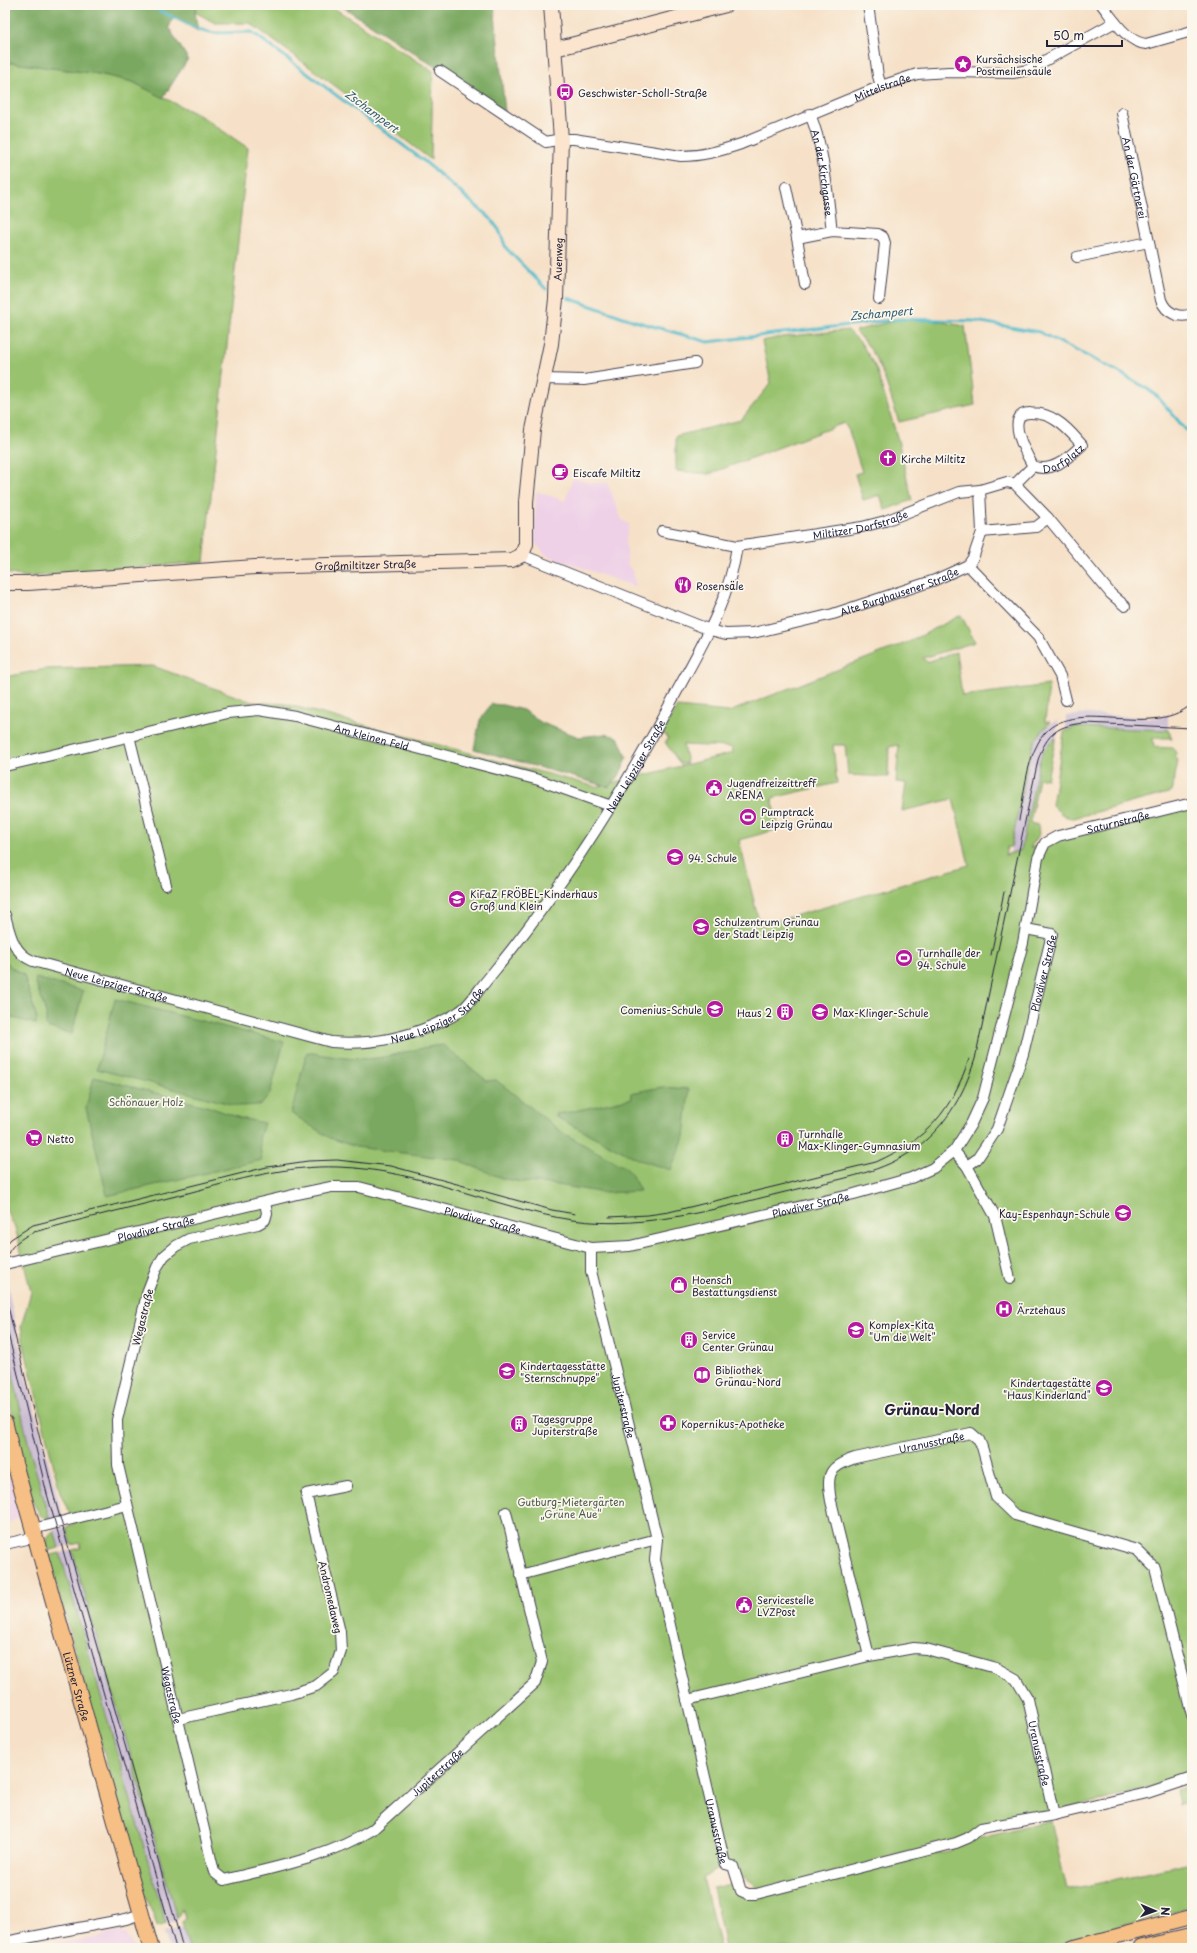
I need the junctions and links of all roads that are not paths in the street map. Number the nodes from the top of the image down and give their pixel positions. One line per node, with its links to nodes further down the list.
1 (551, 5): 7 (street, Auenweg)
2 (726, 5): 7 (street)
3 (868, 5): 9 (street)
4 (1102, 5): 5 (street)
5 (1115, 22): 6 (street); 9 (street, Mittelstraße)
6 (1192, 31)
7 (555, 49): 12 (street, Auenweg)
8 (440, 71): 12 (street)
9 (881, 86): 11 (street, Mittelstraße)
10 (1122, 113): 16 (street, An der Gärtnerei)
11 (810, 114): 12 (street, Mittelstraße); 14 (street, An der Kirchgasse)
12 (561, 139): 22 (street, Auenweg)
13 (786, 187): 15 (street)
14 (832, 231): 15 (street); 19 (street)
15 (797, 238): 18 (street)
16 (1149, 242): 17 (street); 20 (street, An der Gärtnerei)
17 (1077, 257)
18 (805, 284)
19 (879, 299)
20 (1192, 314)
21 (695, 362): 22 (street)
22 (543, 379): 30 (street, Auenweg)
23 (1033, 466): 23 (street, Dorfplatz); 24 (street, Dorfplatz)
24 (1014, 484): 25 (street); 26 (street)
25 (980, 490): 28 (street); 29 (street, Miltitzer Dorfstraße)
26 (1048, 518): 28 (street); 33 (street)
27 (662, 531): 29 (street, Miltitzer Dorfstraße)
28 (982, 532): 31 (street)
29 (737, 546): 34 (street)
30 (522, 555): 32 (street, Großmiltitzer Straße); 34 (street)
31 (968, 565): 34 (street, Alte Burghausener Straße); 35 (street, Alte Burghausener Straße)
32 (5, 583)
33 (1125, 606)
34 (710, 630): 39 (street, Neue Leipziger Straße)
35 (1066, 700)
36 (129, 736): 37 (street, Am kleinen Feld); 39 (street, Am kleinen Feld); 41 (street)
37 (5, 766)
38 (1192, 803): 40 (street, Saturnstraße)
39 (611, 806): 42 (street, Neue Leipziger Straße)
40 (1045, 843): 43 (street, Plovdiver Straße)
41 (166, 885)
42 (5, 915)
43 (1026, 929): 44 (street, Plovdiver Straße); 45 (street, Plovdiver Straße)
44 (954, 1151): 45 (street); 47 (street, Plovdiver Straße)
45 (967, 1166): 49 (street)
46 (266, 1202): 47 (street, Plovdiver Straße); 48 (street, Plovdiver Straße); 52 (street, Wegastraße)
47 (591, 1248): 55 (street, Jupiterstraße)
48 (5, 1264)
49 (1010, 1279)
50 (5, 1423): 54 (main road, Lützner Straße)
51 (346, 1486): 61 (street, Andromedaweg)
52 (127, 1505): 54 (street); 61 (street, Wegastraße)
53 (506, 1512): 57 (street, Jupiterstraße)
54 (34, 1533): 56 (street); 65 (main road, Lützner Straße)
55 (657, 1539): 57 (street); 59 (street, Jupiterstraße)
56 (5, 1544)
57 (520, 1575): 64 (street, Jupiterstraße)
58 (869, 1656): 59 (street, Uranusstraße); 60 (street, Uranusstraße); 63 (street, Uranusstraße)
59 (687, 1700): 63 (street, Uranusstraße)
60 (1192, 1715)
61 (178, 1719): 64 (street, Wegastraße)
62 (1192, 1778): 63 (street, Uranusstraße)
63 (1054, 1815)
64 (224, 1880)
65 (141, 1914): 68 (street); 69 (main road, Lützner Straße)
66 (1192, 1917): 70 (main road)
67 (1192, 1936): 71 (main road)
68 (5, 1942)
69 (151, 1948)
70 (1073, 1948)
71 (1141, 1948)

